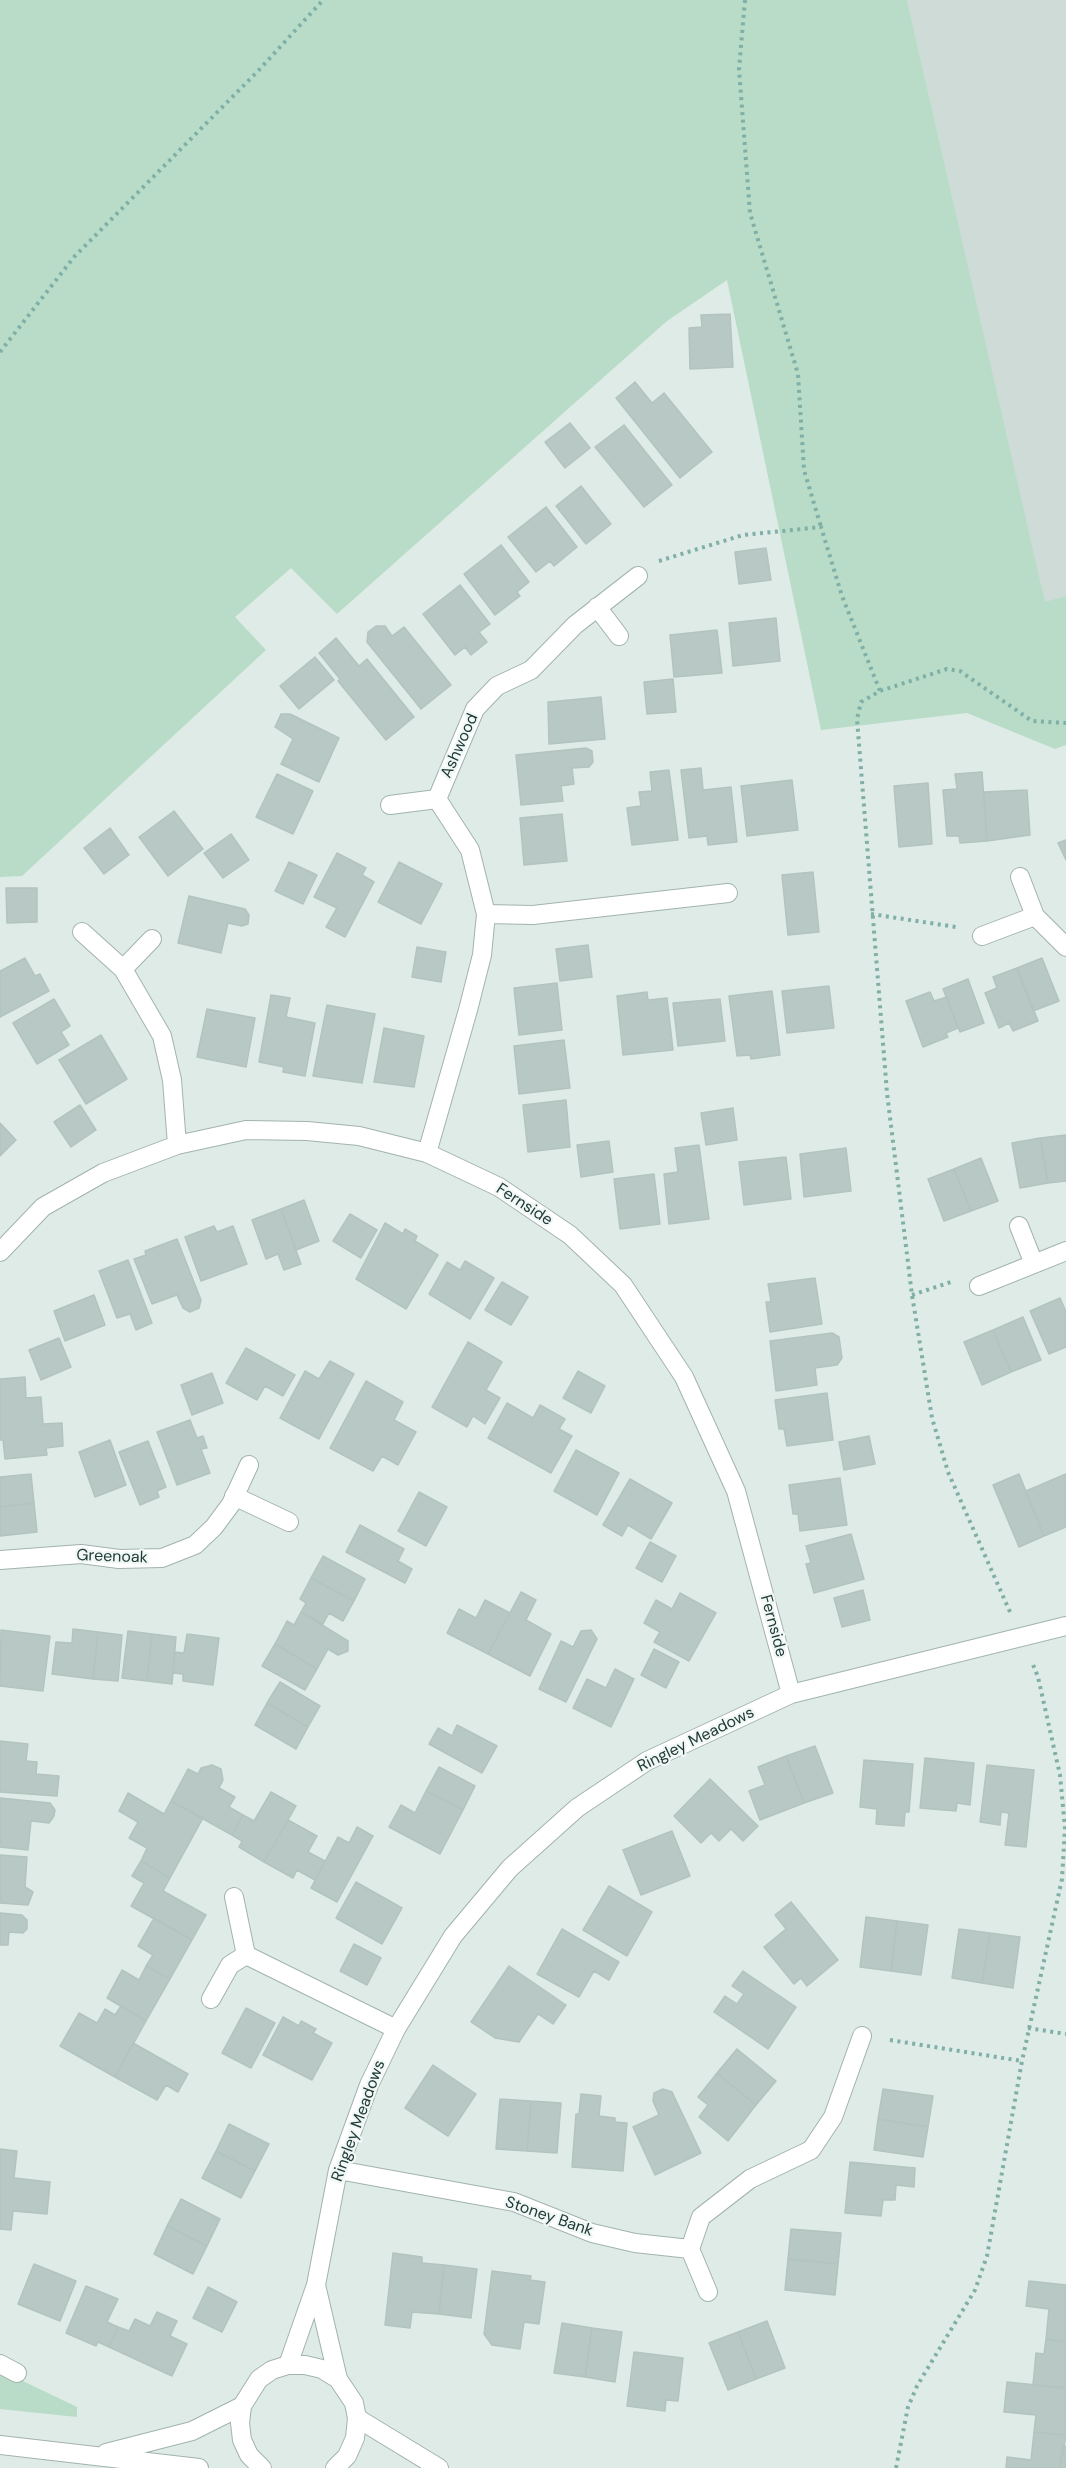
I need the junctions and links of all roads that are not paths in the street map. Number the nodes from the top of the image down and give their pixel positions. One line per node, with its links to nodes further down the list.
1 (638, 576): 2 (street, Ashwood)
2 (597, 607): 3 (street); 4 (street, Ashwood)
3 (619, 636)
4 (437, 799): 5 (street, Ashwood); 8 (street, Ashwood)
5 (390, 805)
6 (1020, 876): 9 (street)
7 (728, 893): 8 (street)
8 (486, 914): 16 (street, Ashwood)
9 (1035, 916): 11 (street); 13 (street)
10 (82, 932): 14 (street)
11 (982, 936)
12 (152, 939): 14 (street)
13 (1066, 947)
14 (123, 969): 15 (street)
15 (177, 1145): 16 (street, Fernside); 19 (street, Fernside)
16 (426, 1153): 27 (street, Fernside)
17 (1019, 1226): 20 (street)
18 (1066, 1251): 20 (street)
19 (0, 1252)
20 (1034, 1264): 21 (street)
21 (979, 1286)
22 (249, 1464): 23 (street, Greenoak)
23 (234, 1496): 24 (street); 25 (street, Greenoak)
24 (289, 1522)
25 (0, 1560)
26 (1066, 1626): 27 (street, Ringley Meadows)
27 (791, 1694): 31 (street, Ringley Meadows)
28 (234, 1897): 29 (street)
29 (246, 1956): 30 (street); 31 (street)
30 (211, 1999)
31 (396, 2029): 33 (street, Ringley Meadows)
32 (862, 2036): 34 (street)
33 (338, 2170): 34 (street, Stoney Bank); 35 (street, Ringley Meadows)
34 (690, 2248): 36 (street)
35 (316, 2285): 38 (street, Ringley Meadows); 40 (street, Ringley Meadows)
36 (708, 2292)
37 (0, 2364): 39 (street)
38 (288, 2365): 40 (street); 41 (street)
39 (17, 2373)
40 (338, 2379): 42 (street, Ringley Meadows)
41 (242, 2406): 44 (street); 46 (street)
42 (357, 2418): 47 (street); 48 (street)
43 (0, 2445): 44 (street)
44 (96, 2456): 45 (street)
45 (199, 2468)
46 (262, 2468)
47 (335, 2468)
48 (439, 2468)

